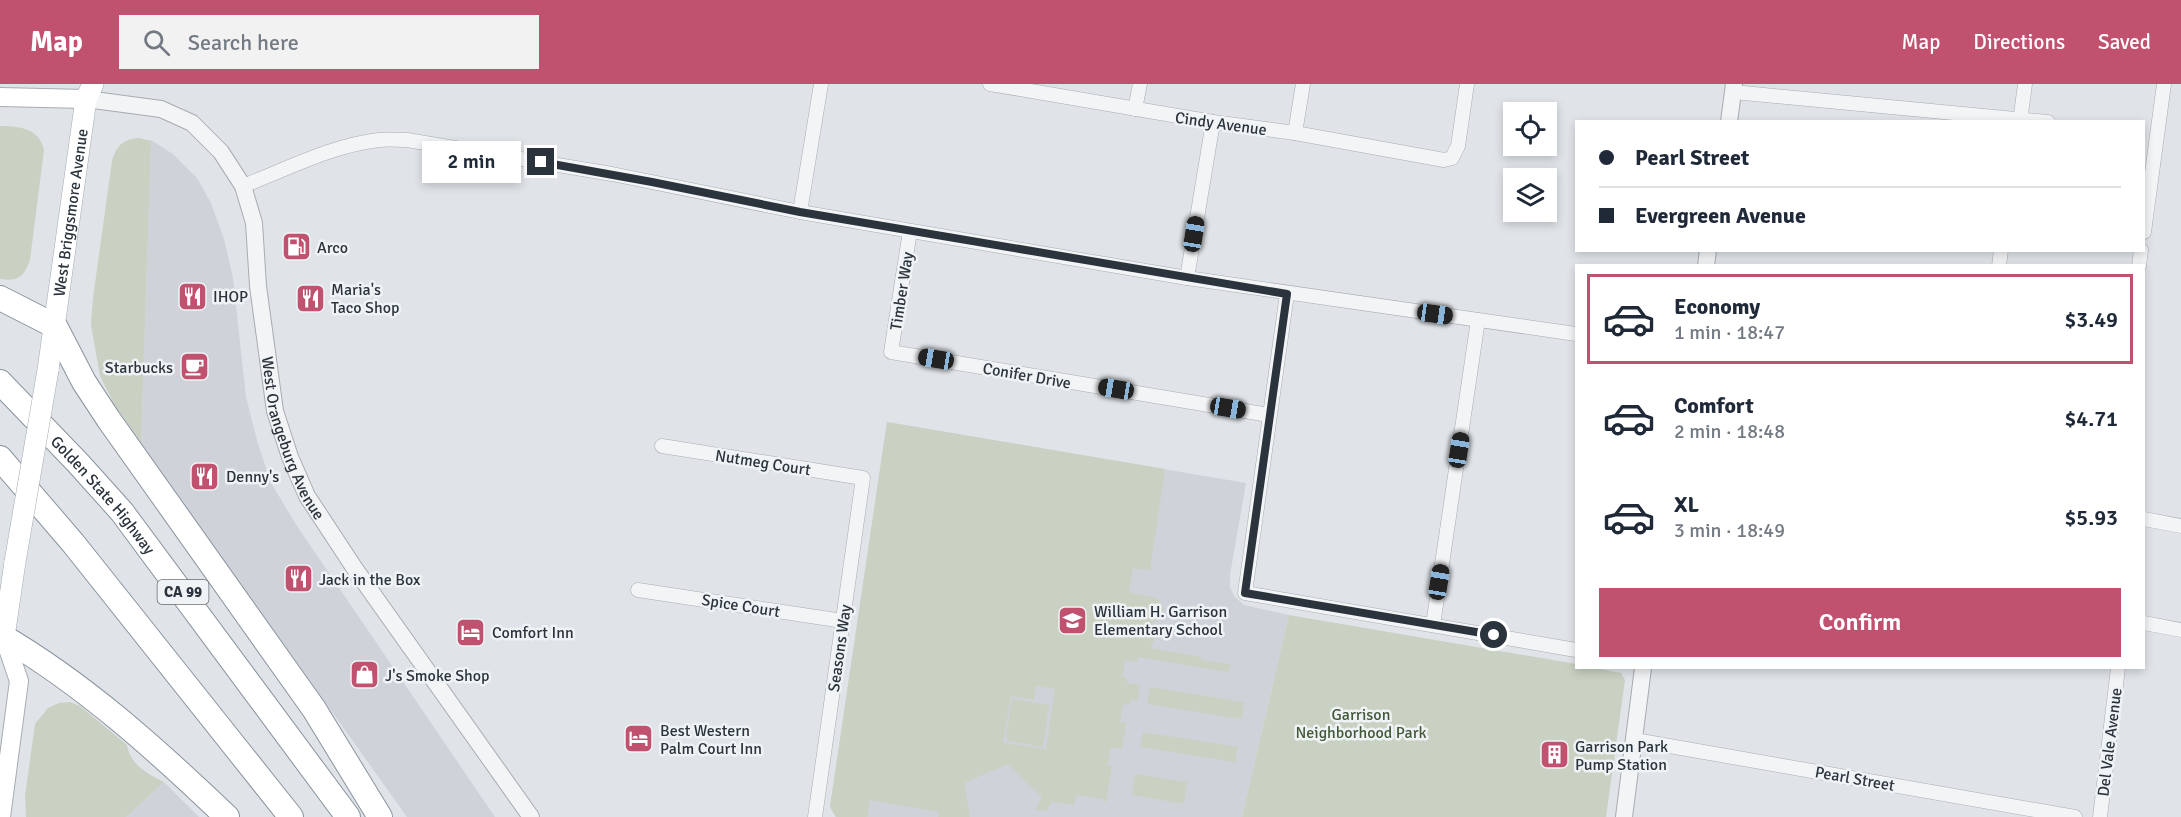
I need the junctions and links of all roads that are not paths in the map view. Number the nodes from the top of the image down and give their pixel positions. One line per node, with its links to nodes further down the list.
1 (821, 84): 18 (street)
2 (990, 84): 11 (street, Cindy Avenue)
3 (1140, 84): 11 (street)
4 (1303, 84): 15 (street)
5 (1467, 84): 15 (street, Cindy Avenue)
6 (2025, 84): 13 (street)
7 (2164, 84): 16 (street)
8 (1734, 88): 12 (street); 13 (street)
9 (86, 89): 10 (main road); 17 (street, West Orangeburg Avenue); 25 (main road, West Briggsmore Avenue)
10 (0, 97)
11 (1135, 109): 14 (street, Cindy Avenue)
12 (1729, 120)
13 (2020, 120)
14 (1213, 122): 15 (street, Cindy Avenue); 21 (street)
15 (1295, 133)
16 (2150, 135): 19 (street)
17 (243, 186): 18 (street); 50 (street, West Orangeburg Avenue)
18 (800, 212): 20 (street)
19 (2145, 216)
20 (910, 231): 21 (street); 27 (street, Timber Way)
21 (1187, 278): 22 (street)
22 (1287, 294): 24 (street); 29 (street)
23 (0, 297): 25 (highway)
24 (1478, 320): 26 (street); 38 (street)
25 (55, 326): 40 (main road, West Briggsmore Avenue, bridge); 49 (highway)
26 (1575, 334)
27 (891, 352): 29 (street, Conifer Drive)
28 (0, 382): 48 (highway, Golden State Highway / CA 99)
29 (1269, 415): 38 (street)
30 (662, 446): 32 (street, Nutmeg Court)
31 (0, 458): 47 (highway)
32 (863, 478): 36 (street, Seasons Way)
33 (2145, 519): 34 (street)
34 (2181, 526)
35 (638, 590): 36 (street, Spice Court)
36 (843, 621): 51 (street, Seasons Way)
37 (2145, 623): 39 (street)
38 (1433, 625): 41 (street)
39 (2181, 630)
40 (1, 640): 45 (main road); 46 (highway)
41 (1575, 650)
42 (1643, 669): 44 (street)
43 (2118, 669): 54 (street, Del Vale Avenue)
44 (1635, 740): 52 (street); 53 (street, Pearl Street)
45 (1, 817)
46 (227, 817)
47 (291, 817)
48 (348, 817)
49 (380, 817)
50 (531, 817)
51 (815, 817)
52 (1624, 817)
53 (2075, 817)
54 (2100, 817)

